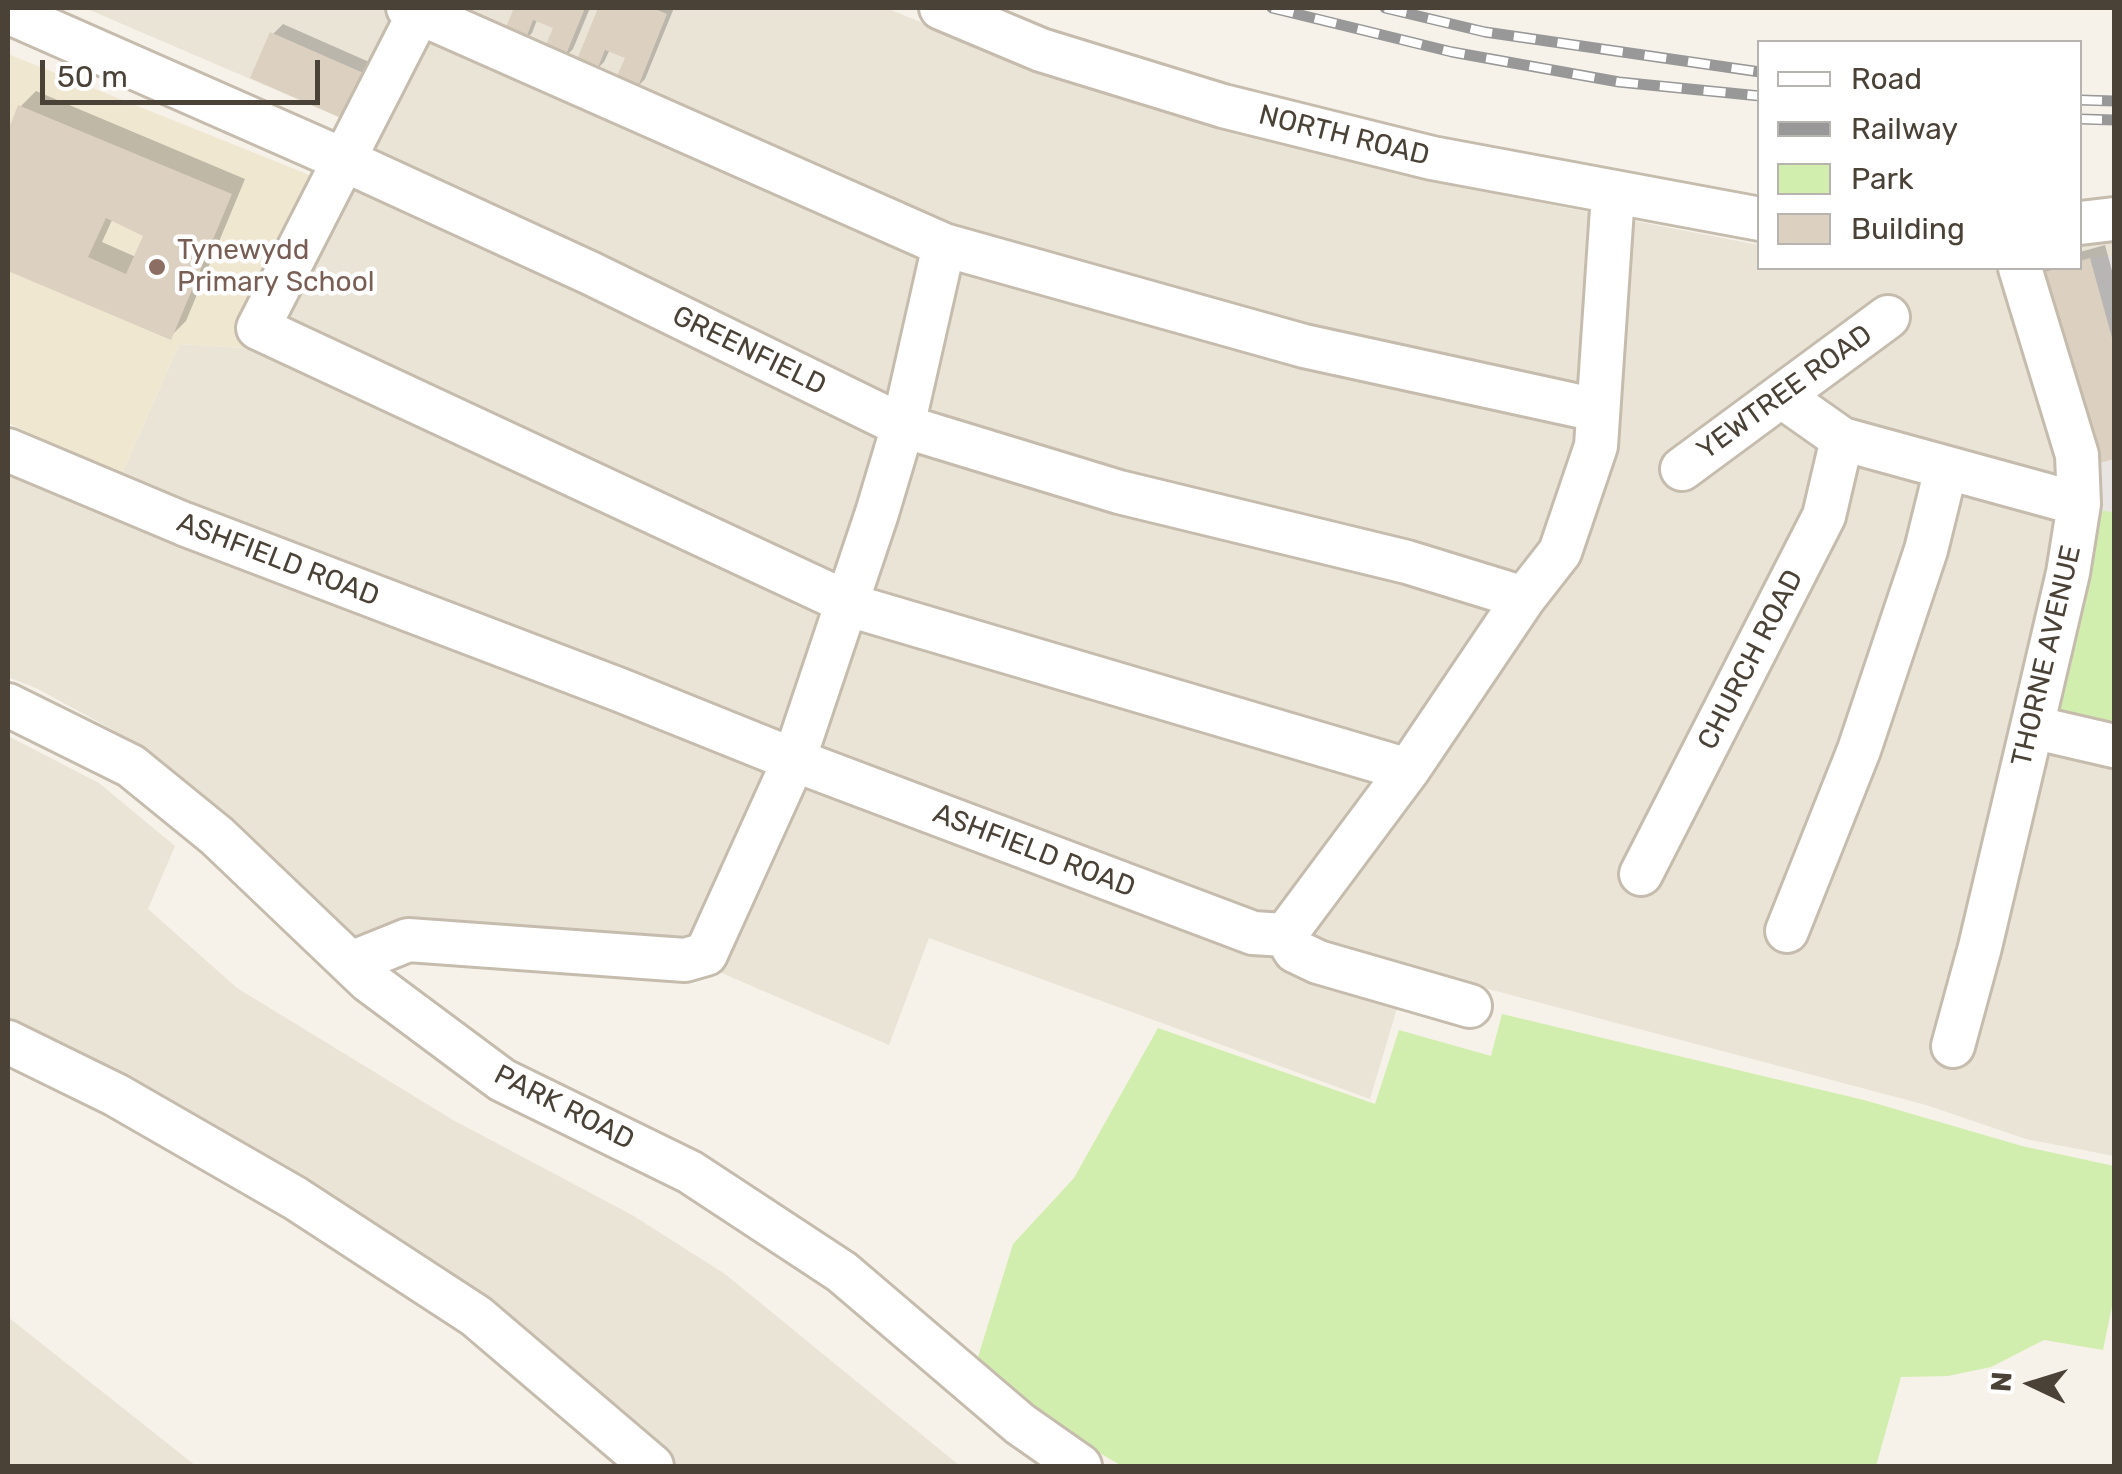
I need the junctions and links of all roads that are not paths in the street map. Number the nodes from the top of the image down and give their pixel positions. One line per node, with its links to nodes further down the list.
1 (941, 8): 5 (street, NORTH ROAD)
2 (413, 10): 4 (street); 9 (street)
3 (8, 12): 4 (street, GREENFIELD)
4 (346, 160): 14 (street, GREENFIELD); 21 (street)
5 (1613, 194): 6 (street, NORTH ROAD); 13 (street)
6 (1757, 218)
7 (2114, 220): 8 (street)
8 (2082, 223)
9 (944, 245): 13 (street); 14 (street)
10 (2021, 270): 19 (street, THORNE AVENUE)
11 (1888, 317): 12 (street, YEWTREE ROAD)
12 (1781, 396): 15 (street); 17 (street, YEWTREE ROAD)
13 (1598, 410): 20 (street)
14 (904, 426): 20 (street, GREENFIELD); 21 (street)
15 (1842, 438): 18 (street); 27 (street, CHURCH ROAD)
16 (8, 450): 25 (street, ASHFIELD ROAD)
17 (1682, 469)
18 (1946, 470): 19 (street); 28 (street)
19 (2079, 504): 23 (street, THORNE AVENUE)
20 (1524, 598): 26 (street)
21 (847, 602): 25 (street); 26 (street)
22 (8, 705): 30 (street, PARK ROAD)
23 (2032, 727): 24 (street); 33 (street, THORNE AVENUE)
24 (2114, 746)
25 (794, 760): 29 (street, ASHFIELD ROAD); 30 (street)
26 (1408, 770): 29 (street)
27 (1641, 874)
28 (1787, 931)
29 (1285, 935): 31 (street)
30 (351, 963): 35 (street, PARK ROAD)
31 (1470, 1006)
32 (8, 1042): 34 (street)
33 (1953, 1046)
34 (652, 1466)
35 (1080, 1466)

